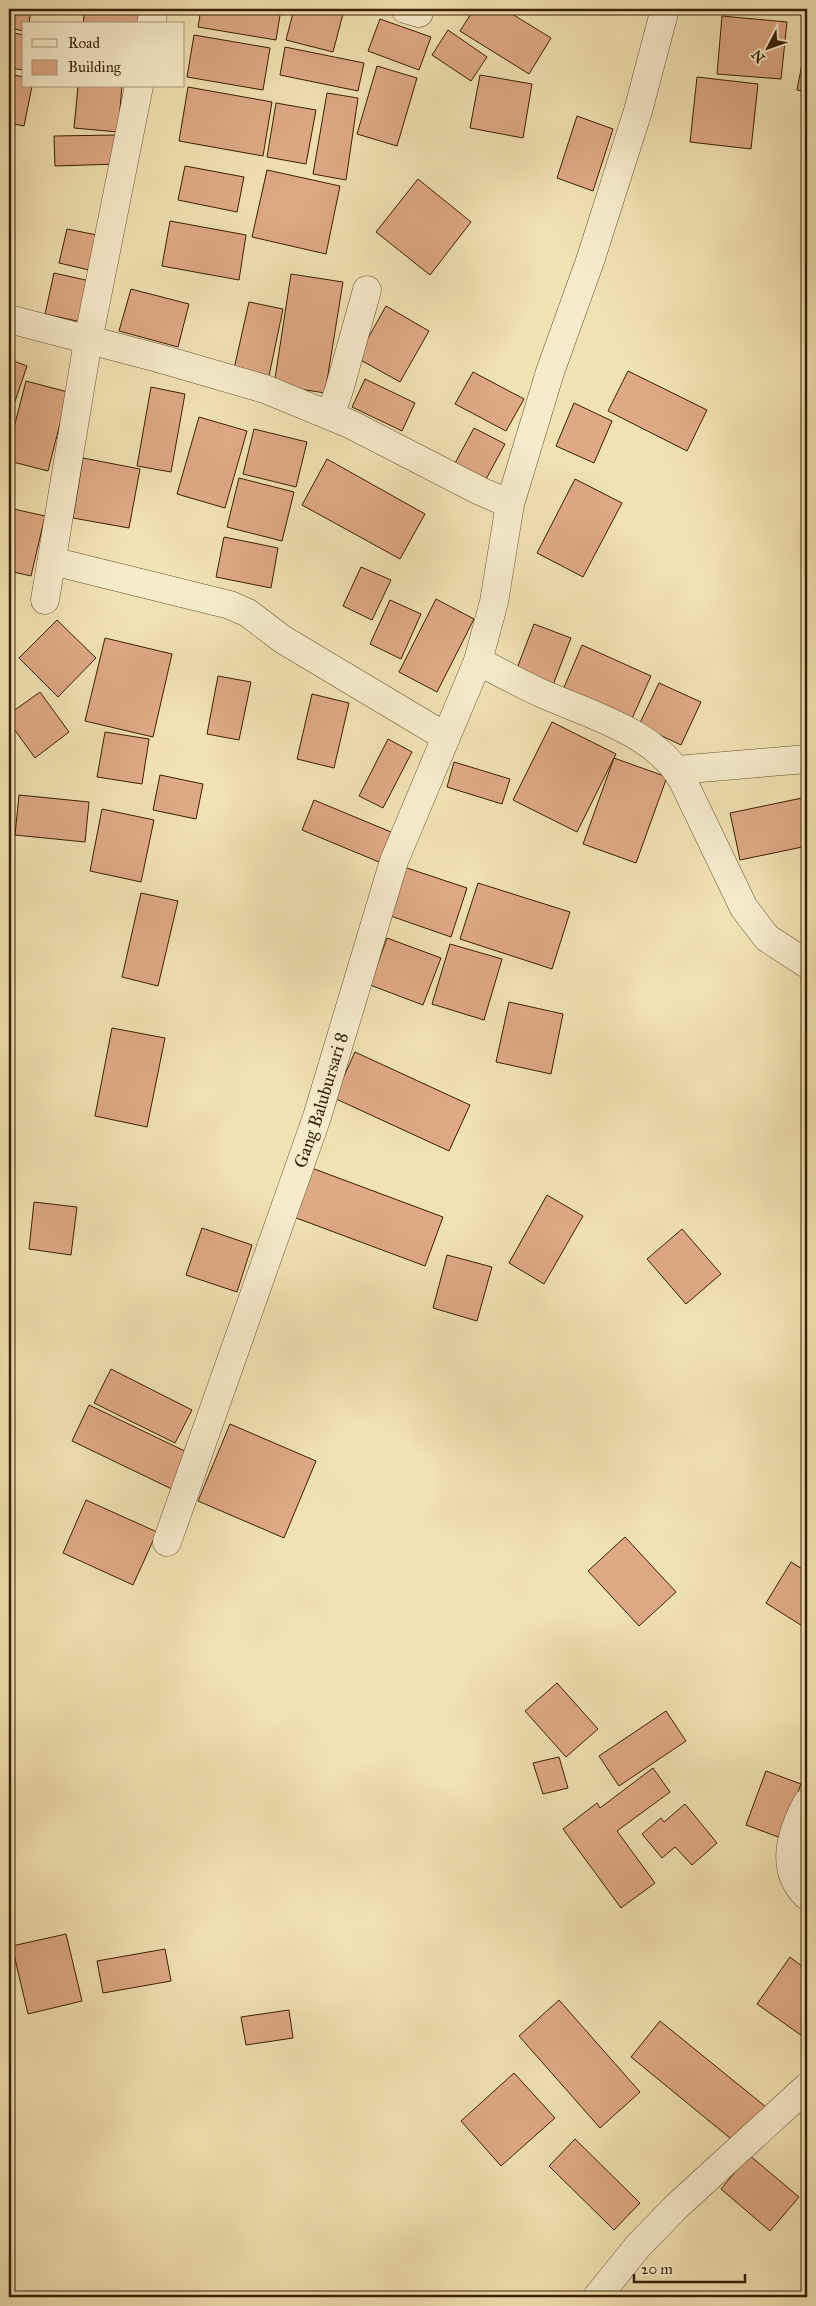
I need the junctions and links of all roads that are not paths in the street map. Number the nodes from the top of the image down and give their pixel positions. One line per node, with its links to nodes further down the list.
1 (154, 9): 3 (street)
2 (665, 9): 9 (street, Gang Balubursari 8)
3 (151, 22)
4 (139, 88): 7 (street)
5 (367, 290): 8 (street)
6 (9, 319): 7 (street)
7 (88, 341): 8 (street); 10 (street)
8 (330, 415): 9 (street)
9 (510, 504): 12 (street, Gang Balubursari 8)
10 (52, 561): 11 (street); 13 (street)
11 (45, 600)
12 (478, 661): 13 (street, Gang Balubursari 8); 15 (street)
13 (446, 737): 17 (street, Gang Balubursari 8)
14 (807, 760): 15 (street)
15 (677, 770): 16 (street)
16 (807, 964)
17 (167, 1542)
18 (807, 1803): 19 (street)
19 (807, 1896)
20 (807, 2087): 21 (street)
21 (597, 2297)

